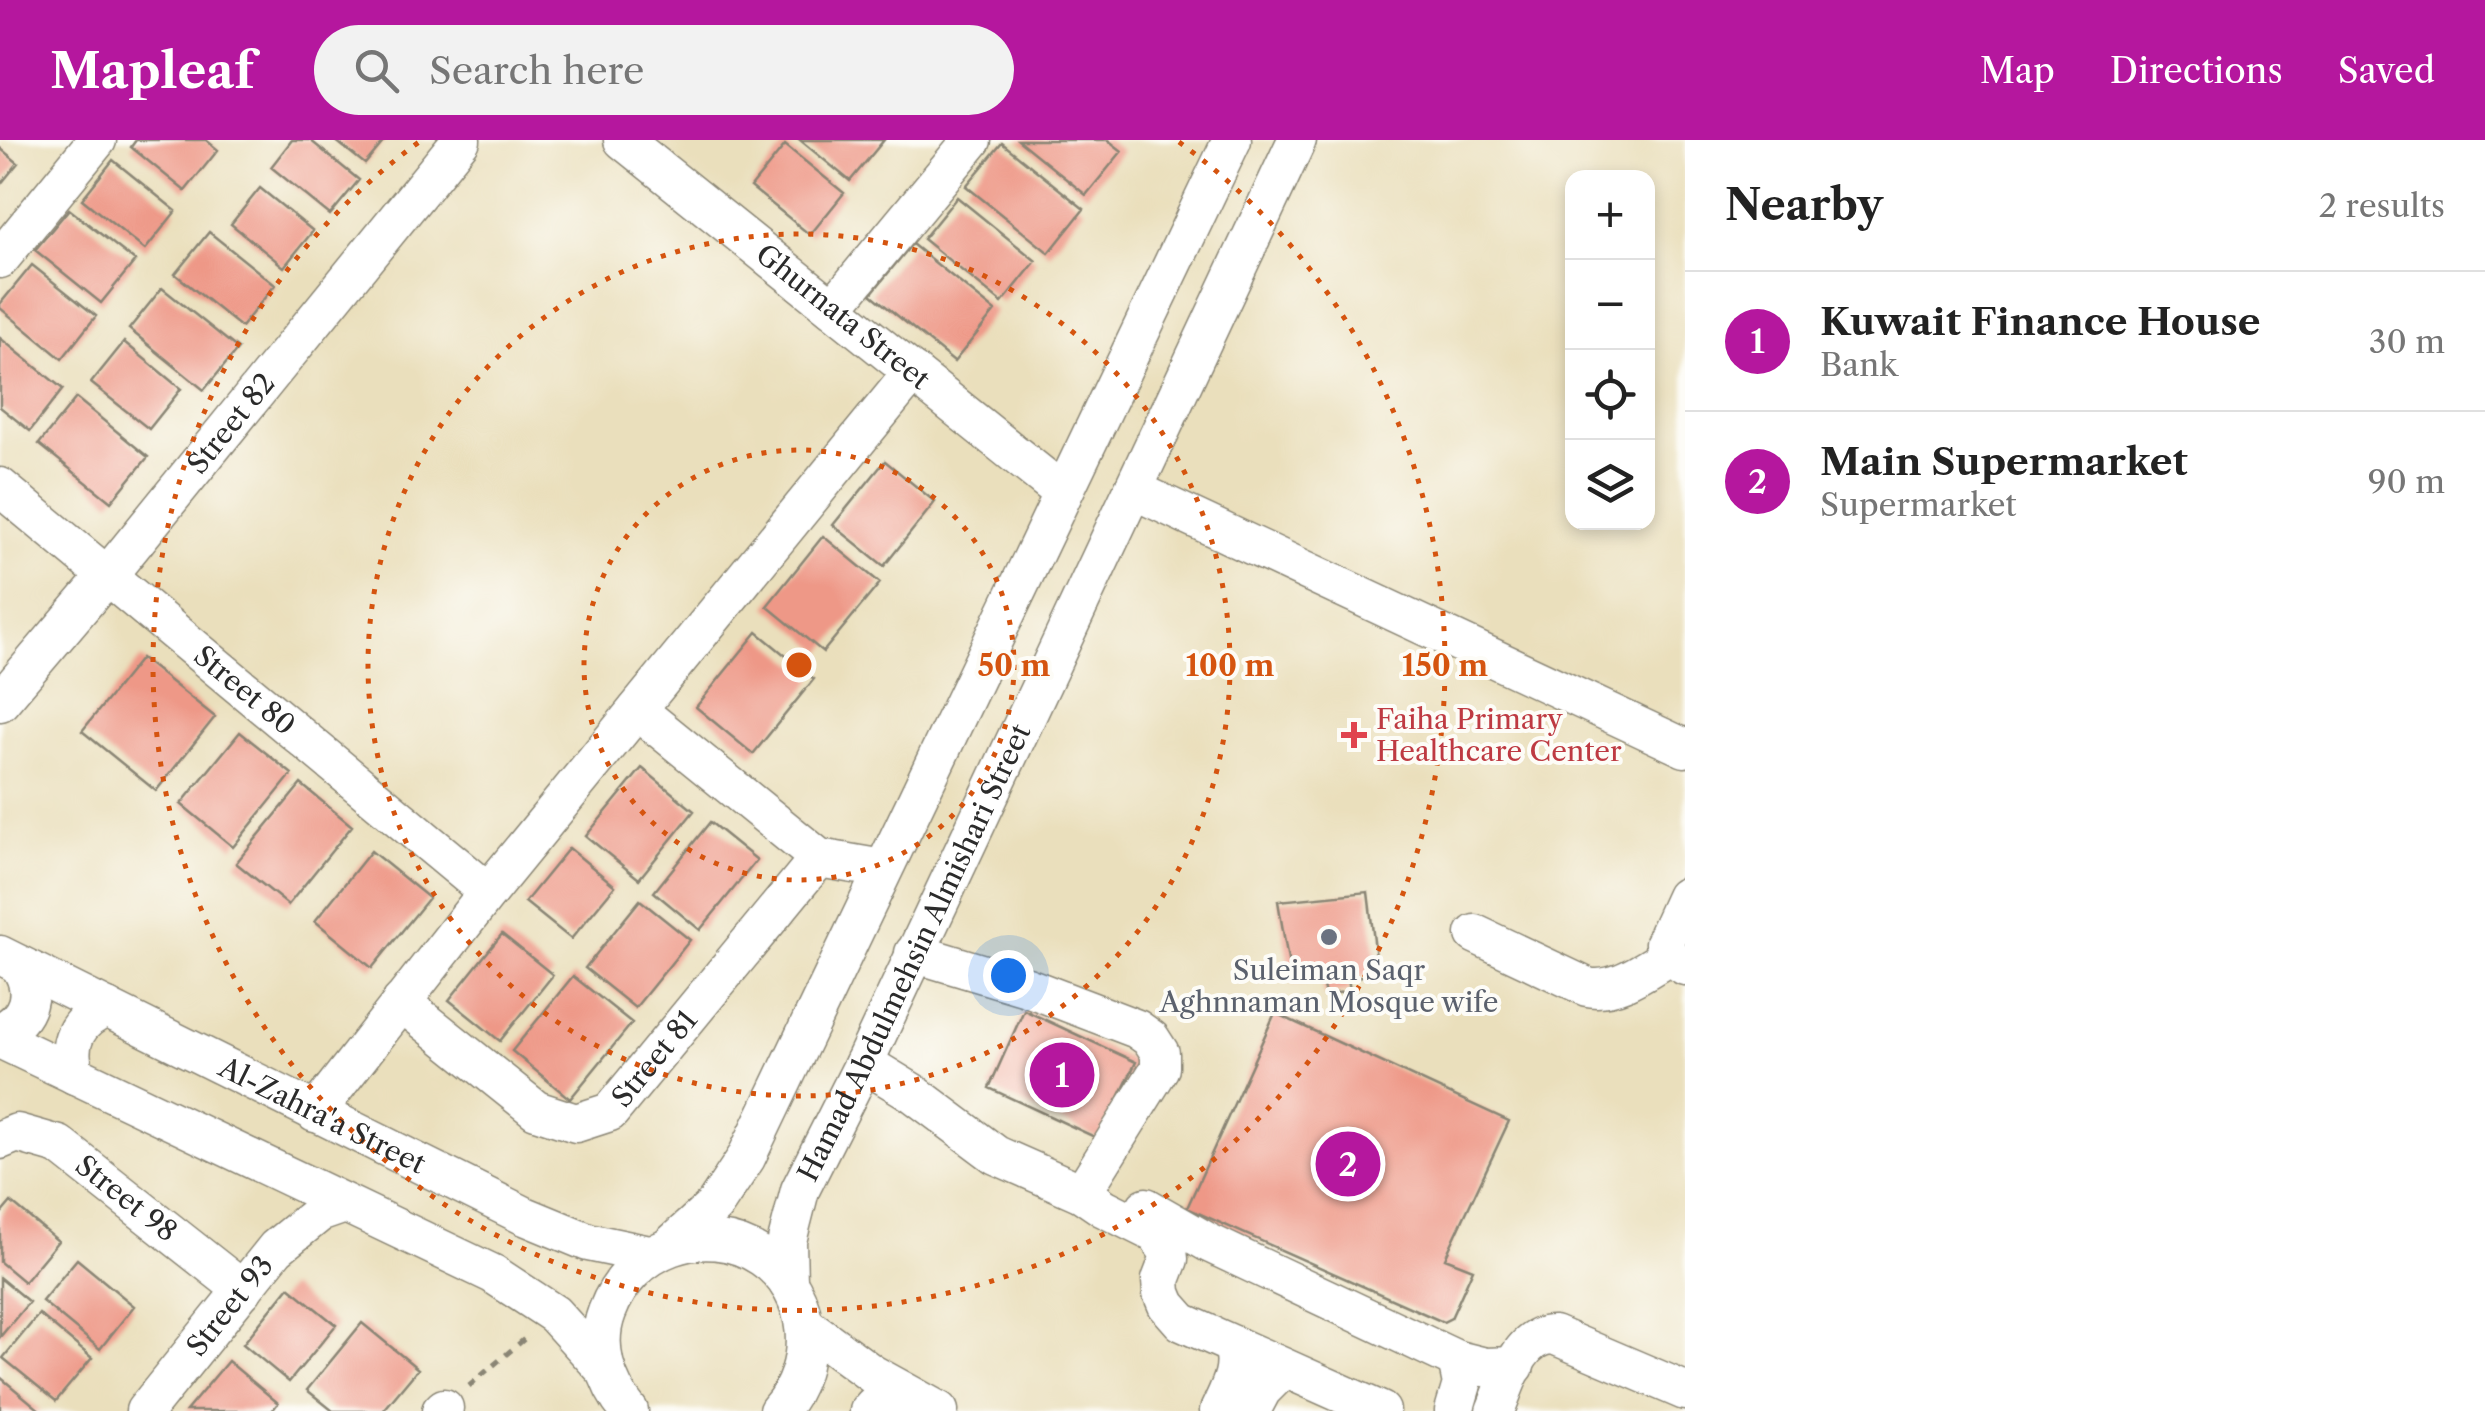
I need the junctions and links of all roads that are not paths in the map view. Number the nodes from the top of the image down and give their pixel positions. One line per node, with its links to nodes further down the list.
1 (96, 140): 9 (street)
2 (461, 140): 16 (street, Street 82)
3 (623, 140): 11 (street, Ghurnata Street)
4 (972, 140): 11 (street)
5 (1296, 140): 7 (street, Hamad Abdulmehsin Almishari Street)
6 (1224, 156): 7 (street); 8 (street)
7 (1270, 194): 10 (street, Hamad Abdulmehsin Almishari Street)
8 (1178, 249): 10 (street); 15 (street)
9 (0, 259)
10 (1232, 275): 14 (street, Hamad Abdulmehsin Almishari Street)
11 (833, 308): 12 (street, Ghurnata Street)
12 (912, 372): 15 (street, Ghurnata Street); 18 (street)
13 (0, 487): 16 (street, Street 80)
14 (1134, 490): 19 (street); 25 (street, Hamad Abdulmehsin Almishari Street)
15 (1062, 492): 21 (street)
16 (107, 576): 17 (street, Street 82); 22 (street, Street 80)
17 (0, 702)
18 (637, 710): 20 (street); 22 (street)
19 (1685, 748)
20 (819, 858): 21 (street); 28 (street, Street 81)
21 (884, 870): 34 (street)
22 (488, 892): 28 (street)
23 (1685, 897): 27 (street)
24 (1475, 934): 27 (street)
25 (914, 953): 31 (street, Hamad Abdulmehsin Almishari Street); 38 (street)
26 (10, 960): 29 (street, Al-Zahra'a Street); 30 (street)
27 (1677, 961)
28 (401, 1002): 33 (street)
29 (107, 1008): 32 (street); 33 (street, Al-Zahra'a Street)
30 (0, 1035): 32 (street)
31 (864, 1063): 36 (street, Hamad Abdulmehsin Almishari Street); 38 (street)
32 (75, 1075): 37 (street)
33 (316, 1113): 42 (street, Al-Zahra'a Street)
34 (765, 1118): 36 (street); 42 (street)
35 (0, 1140): 45 (street, Street 98)
36 (826, 1140): 44 (street, Hamad Abdulmehsin Almishari Street)
37 (283, 1174): 39 (street); 41 (street, Street 93)
38 (1082, 1193): 40 (street); 43 (street)
39 (345, 1204): 41 (street, Street 93); 52 (street)
40 (1210, 1242): 43 (street); 48 (street)
41 (276, 1248): 45 (street, Street 93)
42 (661, 1250): 44 (street, Al-Zahra'a Street); 52 (street)
43 (1169, 1259): 47 (street)
44 (788, 1283): 46 (street)
45 (243, 1290): 54 (street, Street 93)
46 (804, 1324): 53 (street); 55 (street)
47 (1233, 1345): 50 (street); 57 (street)
48 (1456, 1360): 49 (street); 60 (street)
49 (1515, 1366): 51 (street); 61 (street)
50 (1284, 1368): 58 (street); 59 (street)
51 (1685, 1391)
52 (616, 1396)
53 (924, 1404): 56 (street)
54 (145, 1411)
55 (778, 1411)
56 (869, 1411)
57 (1219, 1411)
58 (1251, 1411)
59 (1381, 1411)
60 (1454, 1411)
61 (1494, 1411)

